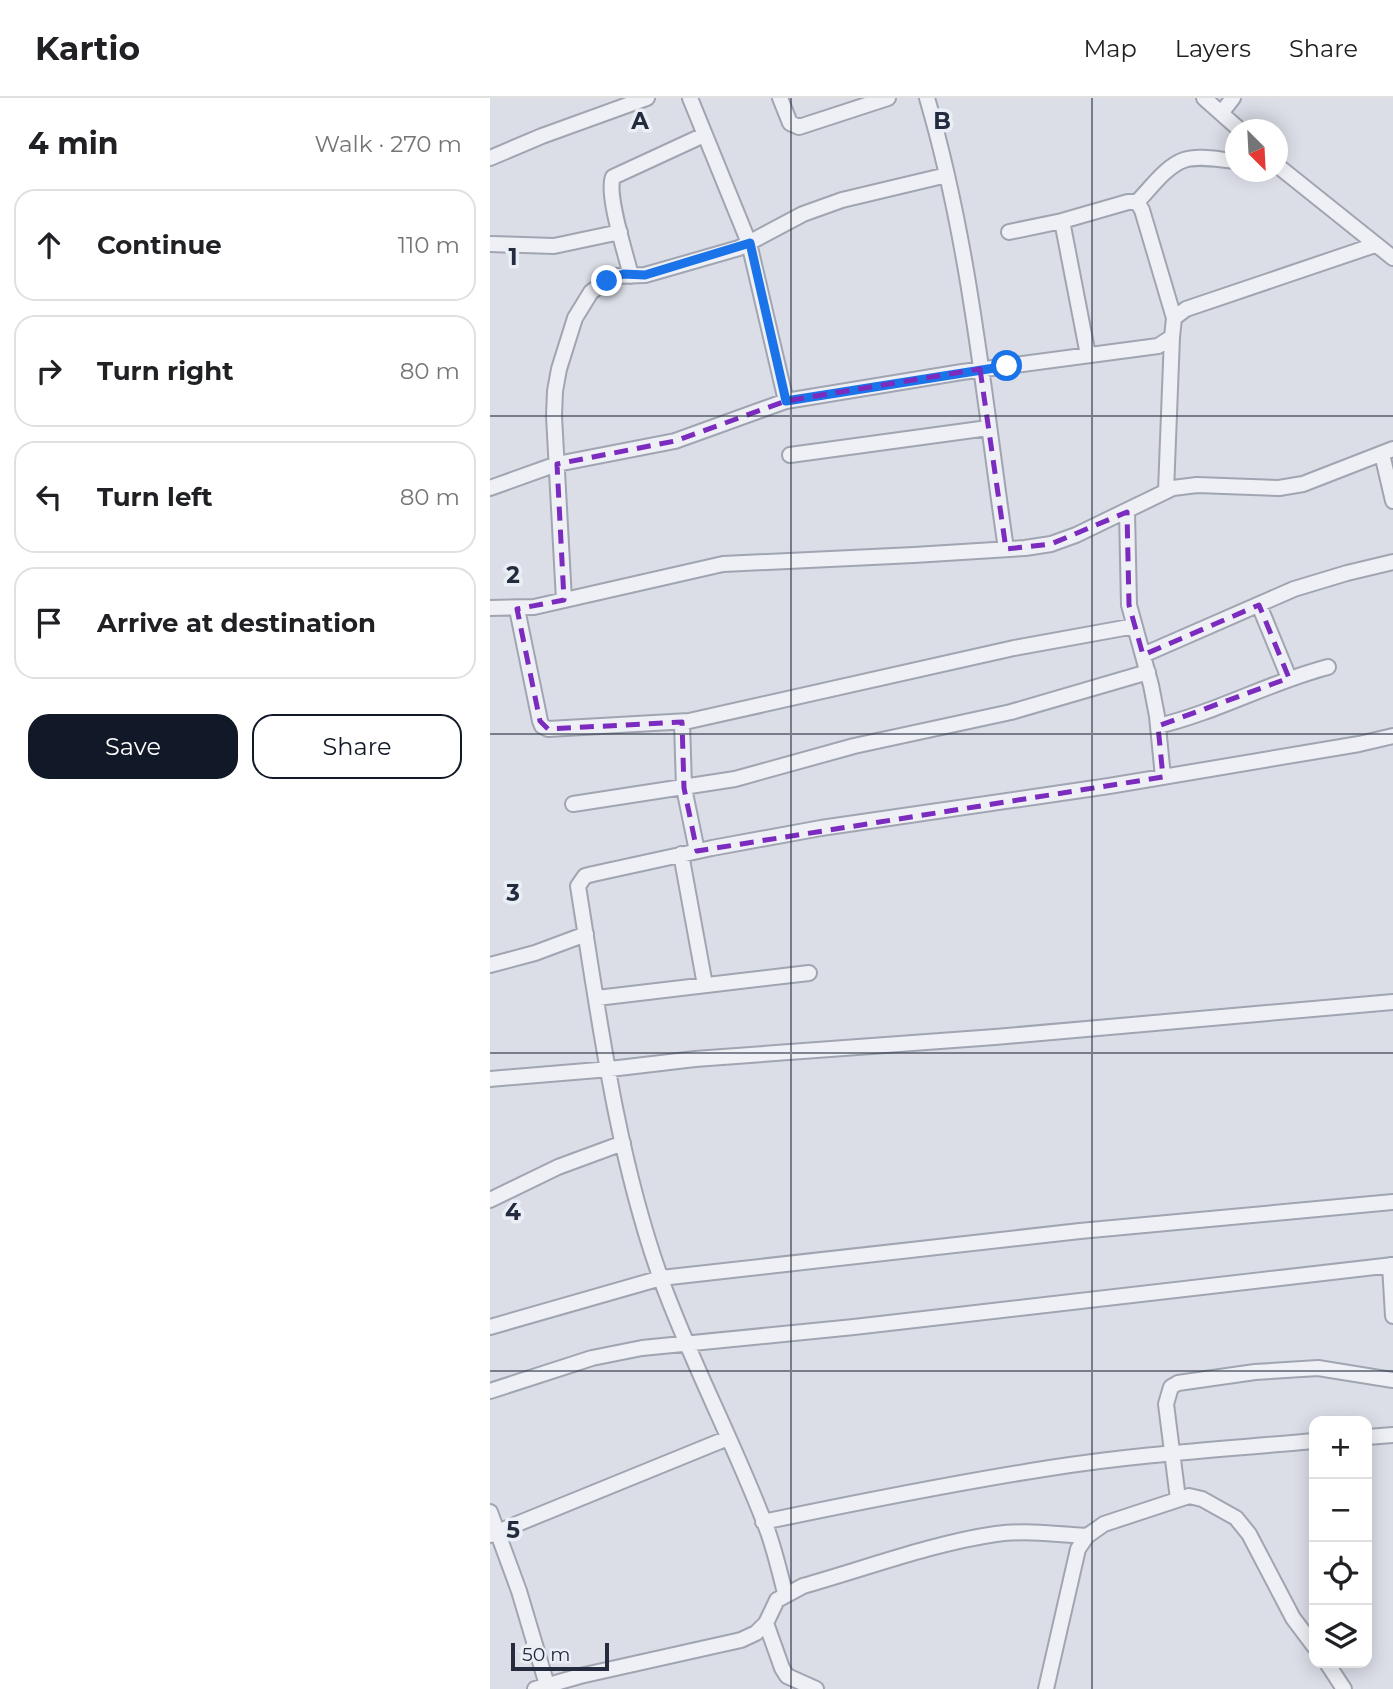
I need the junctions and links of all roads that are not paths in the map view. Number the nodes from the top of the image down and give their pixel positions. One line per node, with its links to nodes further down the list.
1 (647, 98): 11 (street)
2 (690, 98): 10 (street)
3 (780, 98): 4 (street)
4 (888, 98)
5 (927, 98): 14 (street)
6 (1204, 98): 8 (street)
7 (1233, 98): 8 (street)
8 (1222, 112): 9 (street)
9 (1229, 119)
10 (704, 135): 17 (street); 19 (street)
11 (490, 158)
12 (1225, 160): 15 (street)
13 (1288, 174): 21 (street)
14 (947, 176): 19 (street); 27 (street)
15 (1137, 202): 16 (street); 24 (street)
16 (1062, 221): 18 (street); 26 (street)
17 (620, 232): 20 (street); 23 (street)
18 (1009, 232)
19 (750, 243): 23 (street); 28 (street)
20 (490, 244)
21 (1375, 245): 22 (street); 24 (street)
22 (1393, 258)
23 (631, 276): 32 (street)
24 (1174, 318): 25 (street)
25 (1172, 337): 26 (street); 34 (street)
26 (1088, 355): 27 (street)
27 (980, 369): 28 (street); 29 (street)
28 (786, 401): 32 (street)
29 (988, 428): 31 (street); 37 (street)
30 (1387, 451): 34 (street); 35 (street)
31 (790, 455)
32 (557, 464): 33 (street); 39 (street)
33 (490, 488)
34 (1166, 491): 36 (street)
35 (1393, 501)
36 (1127, 512): 37 (street); 43 (street)
37 (1006, 549): 39 (street)
38 (1393, 562): 40 (street)
39 (564, 600): 42 (street)
40 (1259, 605): 44 (street); 47 (street)
41 (490, 608): 42 (street)
42 (517, 609): 48 (street)
43 (1135, 626): 44 (street); 48 (street)
44 (1143, 655): 46 (street)
45 (1328, 667): 47 (street)
46 (1148, 672): 49 (street); 52 (street)
47 (1289, 678): 49 (street)
48 (681, 722): 52 (street)
49 (1157, 726): 51 (street)
50 (1393, 736): 51 (street)
51 (1163, 777): 54 (street)
52 (684, 788): 53 (street); 54 (street)
53 (573, 804)
54 (697, 851): 55 (street)
55 (681, 854): 56 (street); 59 (street)
56 (586, 934): 57 (street); 60 (street)
57 (490, 965)
58 (808, 973): 59 (street)
59 (705, 985): 60 (street)
60 (597, 998): 62 (street)
61 (1393, 1002): 62 (street)
62 (610, 1069): 63 (street); 64 (street)
63 (490, 1079)
64 (623, 1143): 65 (street); 68 (street)
65 (490, 1200)
66 (1393, 1202): 68 (street)
67 (1391, 1265): 69 (street); 71 (street)
68 (661, 1278): 70 (street); 71 (street)
69 (1393, 1316)
70 (490, 1327)
71 (686, 1342): 73 (street); 76 (street)
72 (1393, 1380): 78 (street)
73 (490, 1391)
74 (1393, 1435): 75 (street)
75 (1372, 1437)
76 (728, 1438): 81 (street); 82 (street)
77 (1309, 1441): 78 (street)
78 (1171, 1454): 79 (street); 81 (street)
79 (1178, 1499): 83 (street); 86 (street)
80 (490, 1511): 82 (street)
81 (763, 1522): 84 (street)
82 (494, 1533): 89 (street)
83 (1087, 1536): 84 (street); 91 (street)
84 (786, 1593): 85 (street)
85 (766, 1623): 88 (street); 90 (street)
86 (1309, 1639)
87 (1330, 1668): 92 (street)
88 (571, 1684): 89 (street)
89 (541, 1687)
90 (816, 1689)
91 (1046, 1689)
92 (1344, 1689)

